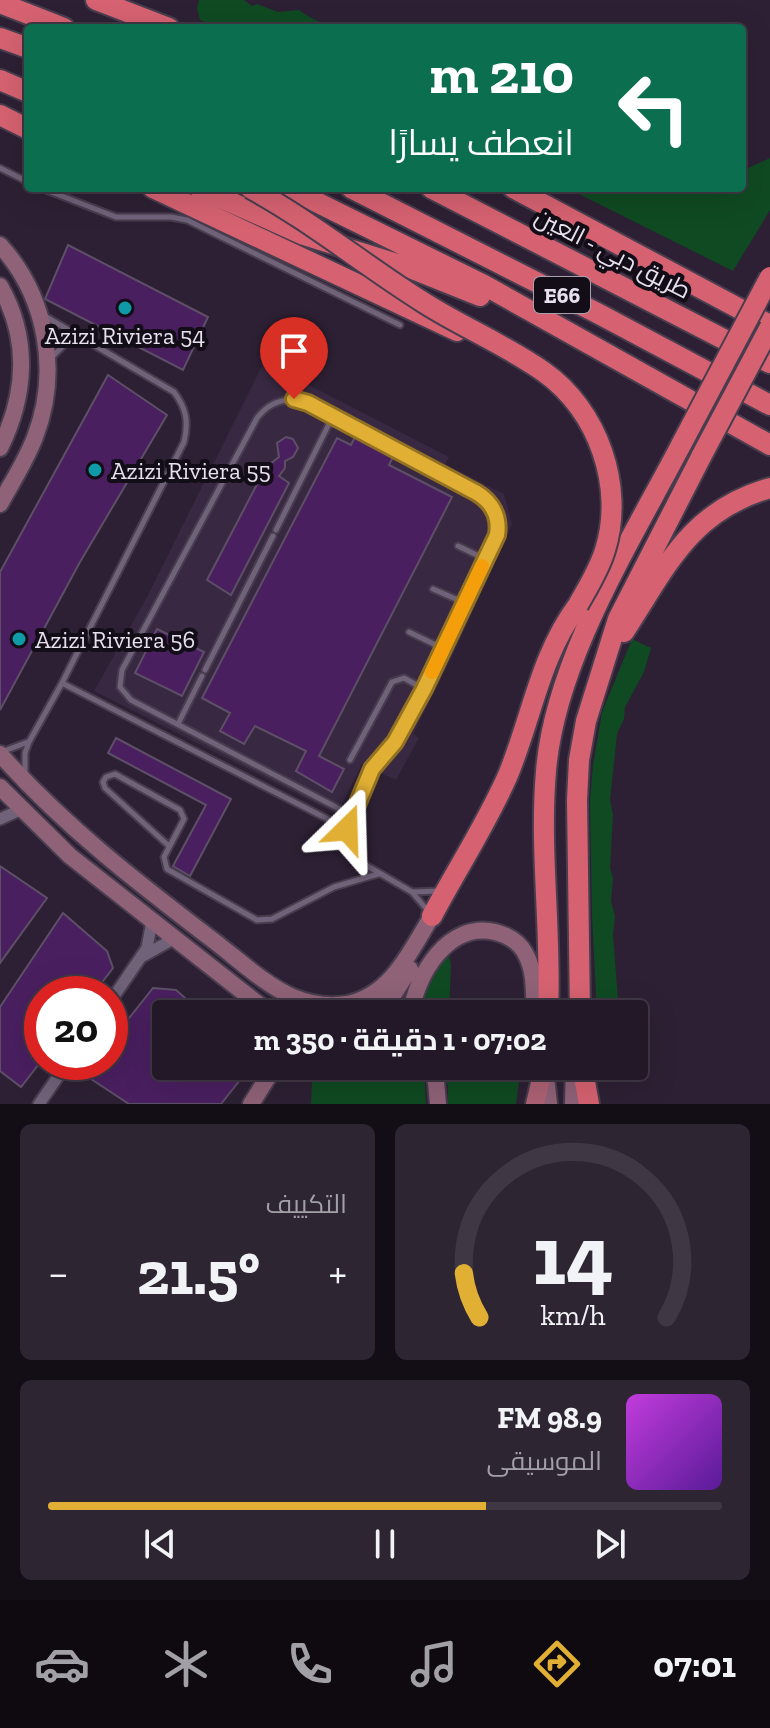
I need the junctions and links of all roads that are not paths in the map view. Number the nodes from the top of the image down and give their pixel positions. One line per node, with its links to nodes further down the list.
1 (96, 0): 4 (highway)
2 (0, 3): 3 (highway)
3 (54, 24)
4 (159, 24)
5 (0, 38): 6 (highway)
6 (24, 47)
7 (0, 67): 8 (highway)
8 (24, 76)
9 (0, 80): 10 (highway)
10 (24, 90)
11 (0, 103): 12 (highway)
12 (24, 112)
13 (0, 115): 14 (highway)
14 (24, 127)
15 (0, 168): 16 (lane)
16 (24, 180)
17 (51, 192): 29 (lane)
18 (161, 192): 33 (highway, bridge)
19 (208, 192): 31 (highway)
20 (257, 192): 33 (highway, bridge)
21 (296, 192): 31 (highway)
22 (359, 192): 36 (highway, E66)
23 (439, 192): 34 (highway, طريق دبي - العين / E66)
24 (520, 192): 30 (highway)
25 (0, 245): 28 (street)
26 (770, 277): 56 (highway, bridge)
27 (0, 286): 39 (street)
28 (39, 313): 32 (lane); 35 (street)
29 (400, 325)
30 (770, 326): 49 (highway, bridge)
31 (568, 334): 38 (highway)
32 (91, 342): 35 (lane); 50 (lane)
33 (515, 355): 46 (highway, bridge)
34 (770, 363)
35 (48, 364): 41 (street)
36 (770, 405)
37 (333, 416): 43 (lane); 52 (lane); 52 (lane)
38 (770, 445)
39 (0, 448)
40 (770, 488): 49 (highway)
41 (0, 504)
42 (458, 546): 43 (lane)
43 (485, 559): 45 (lane)
44 (433, 589): 45 (lane)
45 (465, 603): 48 (lane)
46 (578, 605): 56 (highway); 65 (highway)
47 (409, 632): 48 (lane)
48 (444, 649): 51 (lane)
49 (604, 658): 77 (highway)
50 (62, 683): 53 (lane); 62 (lane)
51 (424, 689): 55 (lane); 60 (lane)
52 (178, 724): 60 (lane)
53 (29, 742): 54 (lane); 58 (lane)
54 (0, 752): 58 (street)
55 (350, 760)
56 (546, 769): 76 (highway)
57 (0, 787): 59 (street)
58 (30, 788): 67 (street)
59 (22, 809): 61 (street); 68 (street)
60 (351, 815): 62 (lane)
61 (0, 819)
62 (347, 829): 64 (lane)
63 (169, 846): 63 (lane); 64 (lane)
64 (379, 874): 66 (lane)
65 (446, 889): 66 (lane); 67 (highway)
66 (412, 892): 67 (lane)
67 (432, 916): 73 (street)
68 (152, 921): 69 (street); 70 (street)
69 (175, 938): 70 (street); 72 (street)
70 (142, 957): 71 (street)
71 (128, 977)
72 (249, 1000)
73 (390, 1000)
74 (414, 1000): 75 (street)
75 (535, 1000)
76 (548, 1000)
77 (580, 1000)
78 (56, 1080): 85 (street)
79 (266, 1080): 86 (street)
80 (435, 1080): 87 (street)
81 (541, 1080): 88 (main road)
82 (546, 1080): 89 (street)
83 (574, 1080): 90 (street)
84 (585, 1080): 91 (highway)
85 (39, 1104)
86 (251, 1104)
87 (438, 1104)
88 (535, 1104)
89 (549, 1104)
90 (573, 1104)
91 (589, 1104)

